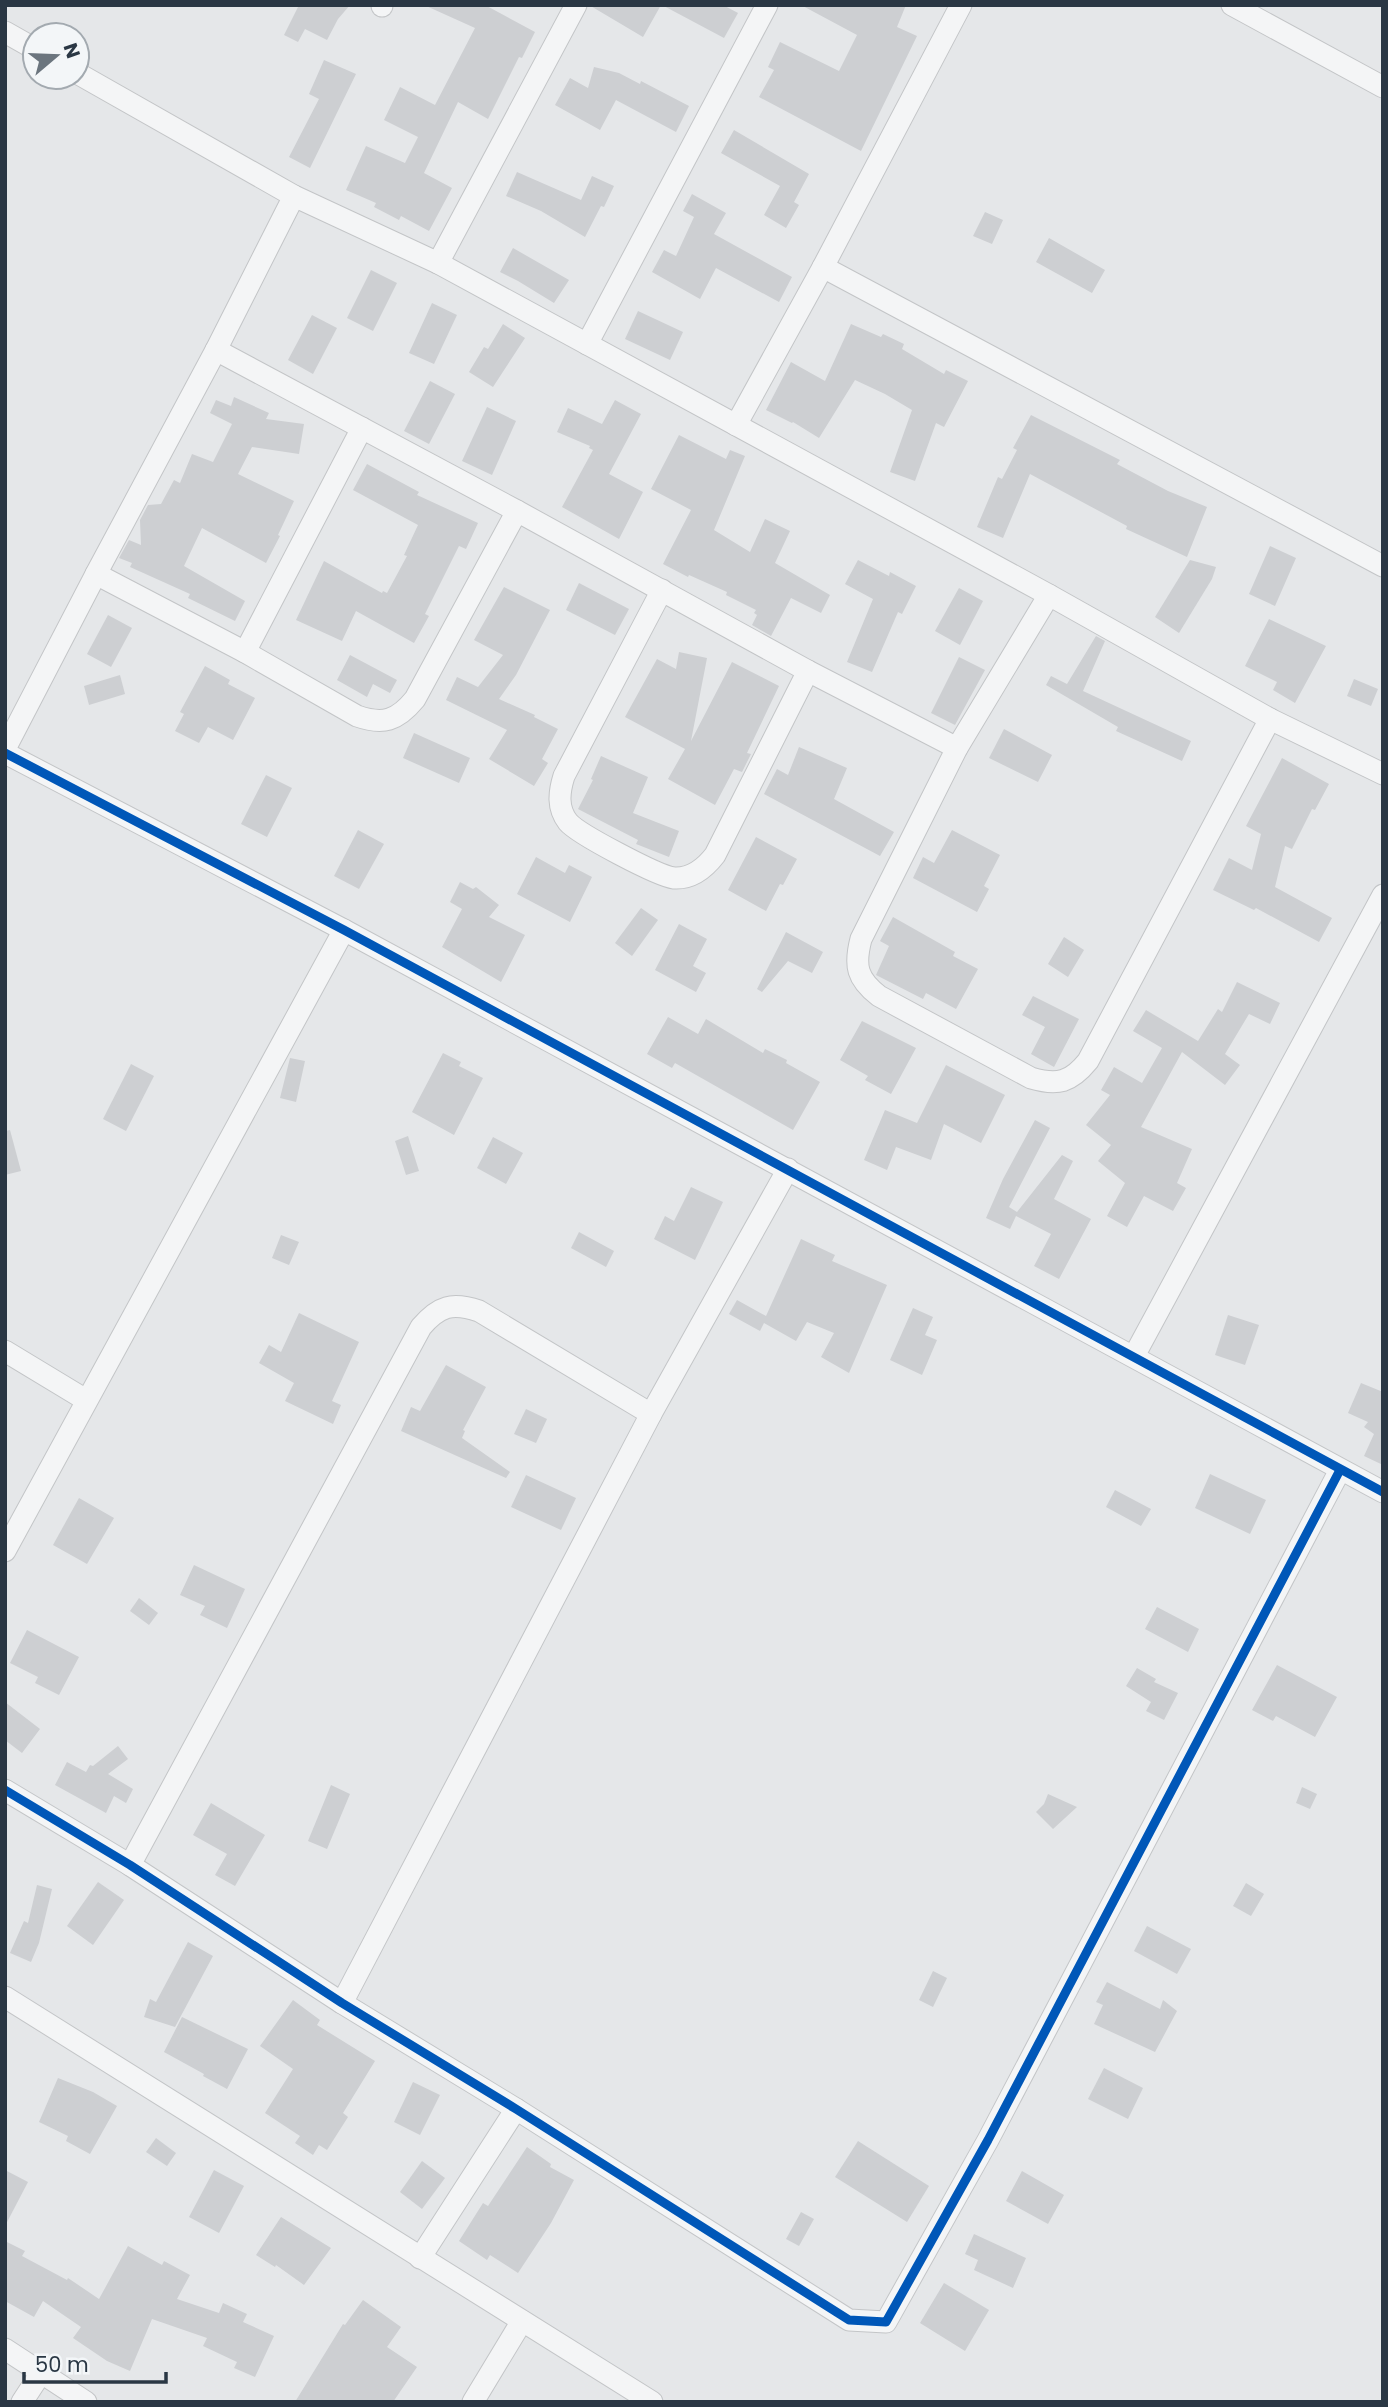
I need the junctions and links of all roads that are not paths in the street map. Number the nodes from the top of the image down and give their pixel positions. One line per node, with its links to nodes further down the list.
1 (576, 5): 10 (street)
2 (767, 5): 12 (street)
3 (961, 5): 11 (street)
4 (1232, 5): 8 (street)
5 (5, 32): 6 (street)
6 (21, 41)
7 (91, 81): 9 (street)
8 (1383, 87)
9 (294, 196): 10 (street); 13 (street)
10 (438, 262): 12 (street)
11 (823, 267): 14 (street); 17 (street)
12 (587, 344): 14 (street)
13 (216, 349): 15 (street); 18 (street)
14 (736, 425): 20 (street)
15 (362, 428): 16 (street); 21 (street)
16 (517, 511): 19 (street); 21 (street)
17 (1383, 566)
18 (96, 574): 21 (street); 25 (street)
19 (662, 590): 22 (street); 22 (street)
20 (1049, 595): 23 (street); 24 (street)
21 (245, 652)
22 (808, 671): 24 (street)
23 (1270, 719): 24 (street); 26 (street)
24 (957, 748)
25 (5, 751): 28 (street)
26 (1383, 774)
27 (1383, 895): 31 (street)
28 (344, 930): 29 (street); 32 (street)
29 (788, 1169): 31 (street); 33 (street)
30 (5, 1350): 32 (street)
31 (1134, 1356): 34 (street)
32 (86, 1400): 36 (street)
33 (651, 1414): 38 (street); 40 (street)
34 (1340, 1470): 35 (street); 41 (street)
35 (1383, 1492)
36 (5, 1551)
37 (5, 1790): 38 (street)
38 (130, 1864): 40 (street)
39 (5, 1997): 42 (street)
40 (342, 2003): 41 (street)
41 (516, 2109): 42 (street)
42 (420, 2258): 43 (street)
43 (522, 2321): 48 (street); 49 (street)
44 (5, 2349): 45 (street)
45 (41, 2373): 46 (street); 47 (street)
46 (22, 2402)
47 (86, 2402)
48 (473, 2402)
49 (652, 2402)

